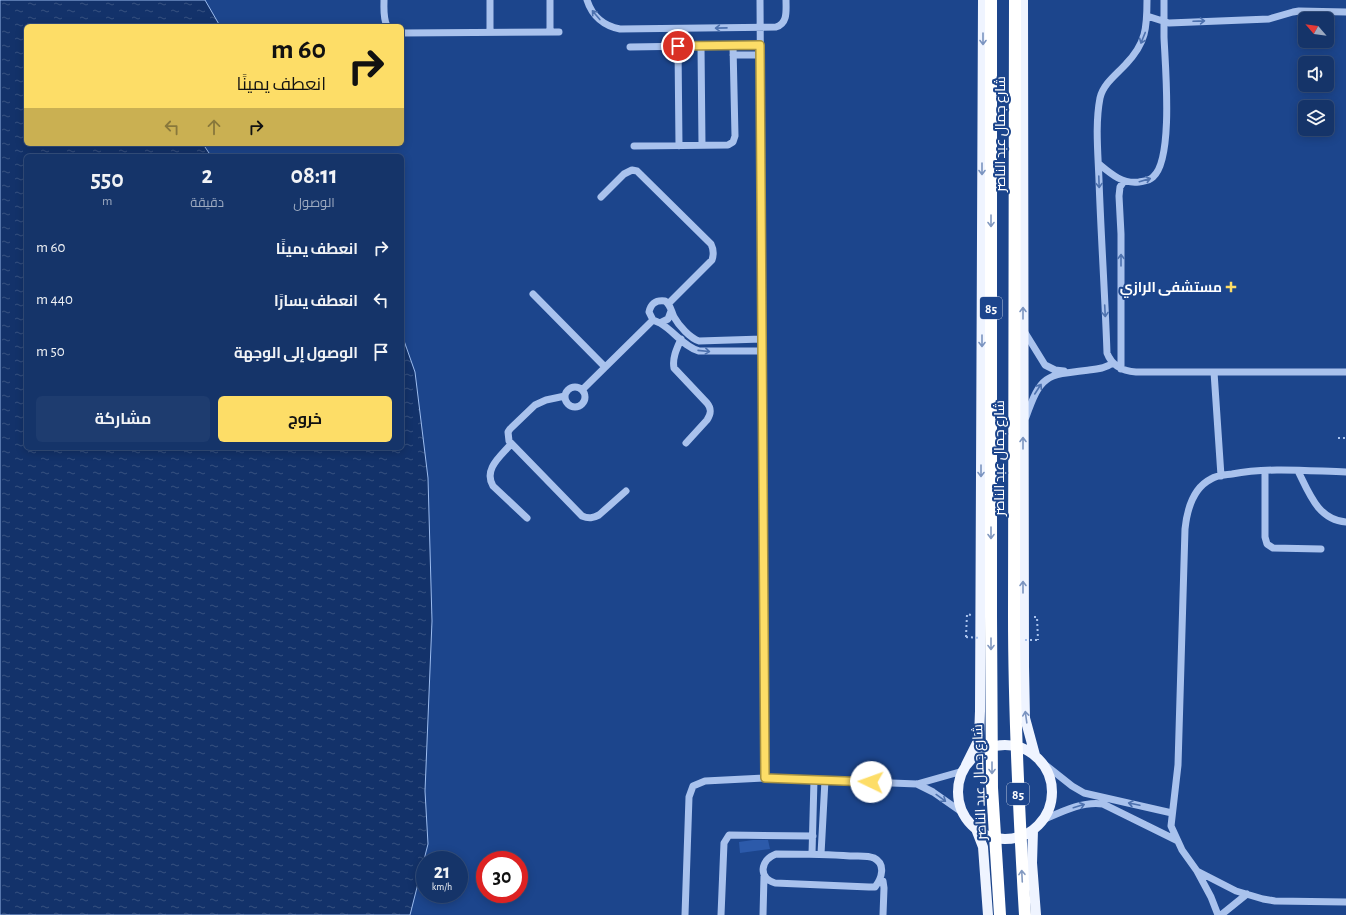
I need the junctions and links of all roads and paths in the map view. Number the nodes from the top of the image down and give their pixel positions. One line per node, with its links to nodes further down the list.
1 (384, 0): 16 (street)
2 (490, 0): 18 (street)
3 (550, 0): 19 (street)
4 (587, 0): 17 (street, one-way to 4)
5 (760, 0): 17 (street)
6 (786, 0): 17 (street)
7 (983, 0): 71 (main road, one-way to 71)
8 (991, 0): 95 (highway, شارع جمال عبد الناصر / 85, one-way to 95, bridge)
9 (1015, 0): 96 (highway, شارع جمال عبد الناصر / 85, one-way to 9, bridge)
10 (1023, 0): 40 (main road, one-way to 10)
11 (1147, 0): 14 (street)
12 (1164, 0): 15 (street)
13 (1346, 12): 15 (street, one-way to 13)
14 (1147, 16): 15 (street); 32 (street, one-way to 32)
15 (1164, 22): 33 (street, one-way to 15)
16 (386, 24)
17 (760, 27): 22 (street)
18 (490, 32): 19 (street); 21 (street)
19 (550, 32): 20 (street)
20 (559, 32)
21 (404, 33)
22 (760, 45): 25 (street); 28 (street)
23 (678, 46): 24 (street); 26 (street); 31 (street)
24 (701, 46): 25 (street); 29 (street)
25 (733, 46): 27 (street)
26 (630, 47)
27 (733, 55): 28 (street); 29 (street)
28 (760, 55): 42 (street)
29 (702, 145): 31 (street)
30 (634, 146): 31 (street)
31 (679, 146)
32 (1099, 164): 33 (street); 44 (street, one-way to 44)
33 (1124, 181): 46 (street, one-way to 33)
34 (601, 197): 36 (street)
35 (533, 294): 45 (street)
36 (668, 304): 37 (street); 38 (street)
37 (672, 312): 39 (street); 42 (street)
38 (652, 320): 39 (street); 45 (street)
39 (660, 323): 41 (street)
40 (1023, 329): 47 (street); 52 (main road)
41 (681, 339): 43 (street, one-way to 43); 55 (street)
42 (762, 339): 43 (street)
43 (762, 351): 72 (street)
44 (1113, 364): 46 (street); 47 (street)
45 (605, 367): 50 (street)
46 (1121, 369): 48 (street)
47 (1070, 372): 52 (street, one-way to 47)
48 (1214, 372): 49 (street); 60 (street)
49 (1346, 372)
50 (582, 390): 51 (street); 51 (street)
51 (565, 396): 56 (street)
52 (1023, 425): 69 (main road, one-way to 52)
53 (1338, 438): 54 (path)
54 (1346, 438)
55 (686, 442)
56 (511, 444): 61 (street); 62 (street)
57 (1265, 471): 58 (street); 60 (street); 64 (street)
58 (1298, 471): 59 (street); 63 (street)
59 (1346, 472)
60 (1221, 476): 77 (street)
61 (626, 491)
62 (527, 518)
63 (1346, 522)
64 (1321, 549)
65 (966, 614): 67 (path)
66 (1037, 617): 68 (path)
67 (966, 637)
68 (1038, 640)
69 (1035, 755): 70 (main road); 71 (main road)
70 (1043, 763): 77 (street, one-way to 70); 78 (main road)
71 (965, 768): 75 (street); 76 (main road)
72 (765, 778): 73 (street); 90 (street)
73 (814, 780): 74 (street); 81 (street)
74 (825, 780): 75 (street); 84 (street)
75 (917, 784): 76 (street, one-way to 76)
76 (963, 813): 79 (main road)
77 (1172, 813): 82 (street)
78 (1043, 820): 80 (main road); 82 (street, one-way to 82)
79 (976, 829): 80 (main road); 94 (main road)
80 (1033, 830): 97 (main road)
81 (812, 836): 83 (street); 91 (street)
82 (1176, 840): 85 (street)
83 (812, 854): 84 (street); 86 (street)
84 (821, 854): 87 (street)
85 (1197, 871): 88 (street); 98 (street)
86 (764, 876): 87 (street); 92 (street)
87 (880, 880): 93 (street)
88 (1247, 894): 89 (street); 98 (street)
89 (1346, 902)
90 (685, 915)
91 (721, 915)
92 (763, 915)
93 (883, 915)
94 (988, 915)
95 (1000, 915)
96 (1025, 915)
97 (1036, 915)
98 (1219, 915)

